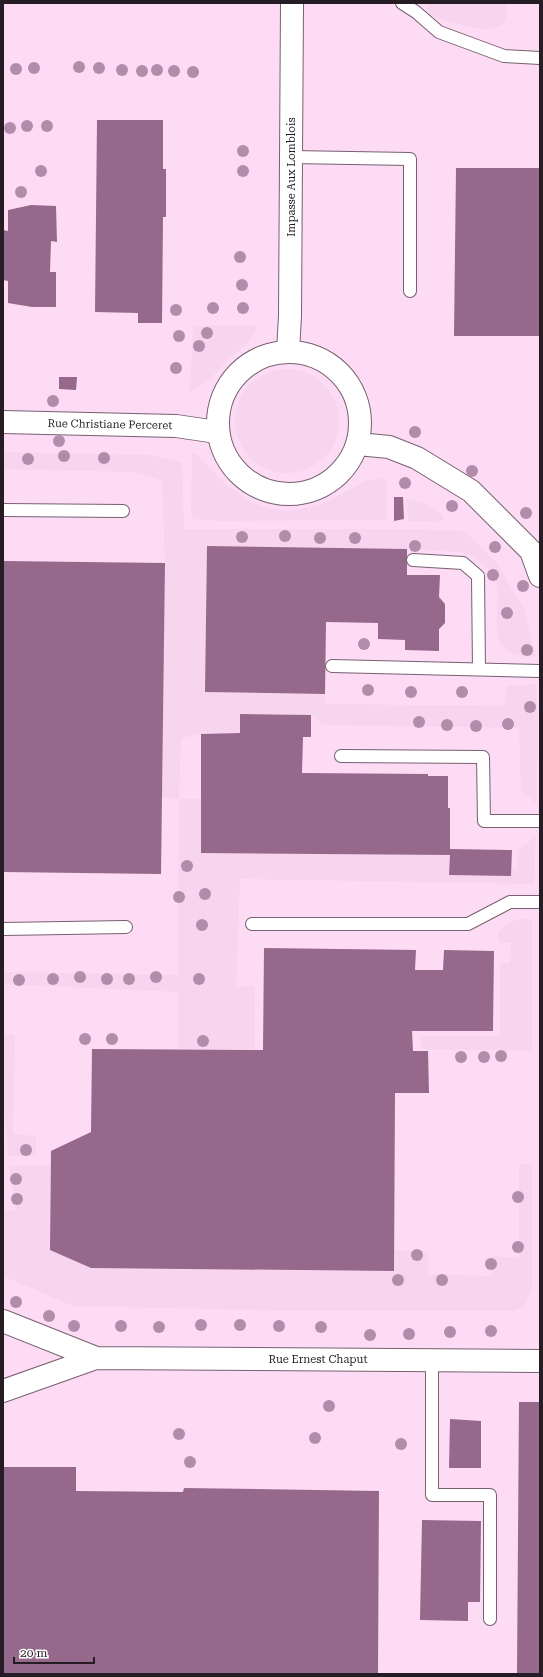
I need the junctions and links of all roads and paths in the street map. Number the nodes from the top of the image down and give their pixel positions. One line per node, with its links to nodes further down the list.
1 (292, 3): 4 (street, Impasse Aux Lomblois)
2 (402, 3): 3 (lane)
3 (540, 58)
4 (291, 157): 5 (lane); 6 (street, Impasse Aux Lomblois)
5 (410, 291)
6 (288, 350): 8 (street); 9 (street)
7 (3, 422): 8 (street, Rue Christiane Perceret)
8 (217, 432): 9 (street)
9 (358, 444): 12 (street)
10 (3, 510): 11 (lane)
11 (123, 511)
12 (535, 546): 14 (street)
13 (413, 560): 16 (lane)
14 (540, 576)
15 (332, 666): 16 (lane)
16 (479, 669): 17 (lane)
17 (540, 671)
18 (341, 756): 19 (lane)
19 (540, 821)
20 (540, 902): 21 (lane)
21 (252, 924)
22 (126, 927): 23 (lane)
23 (3, 929)
24 (3, 1321): 25 (street, Rue Ernest Chaput)
25 (96, 1358): 26 (street, Rue Ernest Chaput); 28 (street, Rue Ernest Chaput)
26 (432, 1360): 27 (street, Rue Ernest Chaput); 29 (lane)
27 (540, 1361)
28 (3, 1391)
29 (490, 1619)

